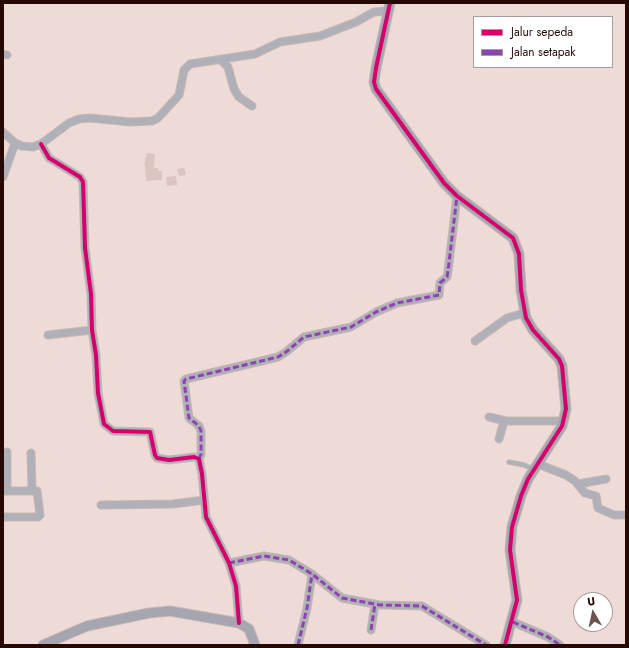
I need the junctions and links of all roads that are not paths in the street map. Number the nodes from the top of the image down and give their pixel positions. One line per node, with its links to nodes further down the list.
1 (388, 7): 2 (street); 8 (street)
2 (221, 60): 3 (street); 6 (street)
3 (252, 106)
4 (3, 132): 5 (street)
5 (16, 143): 6 (street); 7 (street)
6 (41, 144): 10 (street)
7 (3, 176)
8 (457, 196): 9 (street); 19 (street)
9 (524, 313): 12 (street); 15 (street)
10 (92, 330): 11 (street); 19 (street)
11 (48, 335)
12 (475, 341)
13 (489, 417): 14 (street)
14 (504, 421): 15 (street); 16 (street)
15 (564, 421): 21 (street)
16 (499, 439)
17 (7, 452): 25 (street)
18 (31, 453): 24 (street)
19 (199, 459): 26 (street)
20 (509, 462): 21 (lane)
21 (536, 467): 23 (street); 33 (street)
22 (606, 479): 23 (street)
23 (578, 484): 28 (street)
24 (32, 490): 25 (street); 29 (street)
25 (5, 491)
26 (204, 500): 27 (street); 30 (street)
27 (101, 505)
28 (626, 515)
29 (3, 517)
30 (229, 563): 31 (street); 34 (street)
31 (312, 574): 32 (street); 39 (street)
32 (374, 604): 35 (street); 40 (street)
33 (513, 622): 41 (street); 42 (street)
34 (239, 623): 36 (street); 38 (street)
35 (371, 630)
36 (55, 643): 37 (street)
37 (42, 645)
38 (255, 645)
39 (298, 645)
40 (486, 645)
41 (505, 645)
42 (560, 645)

